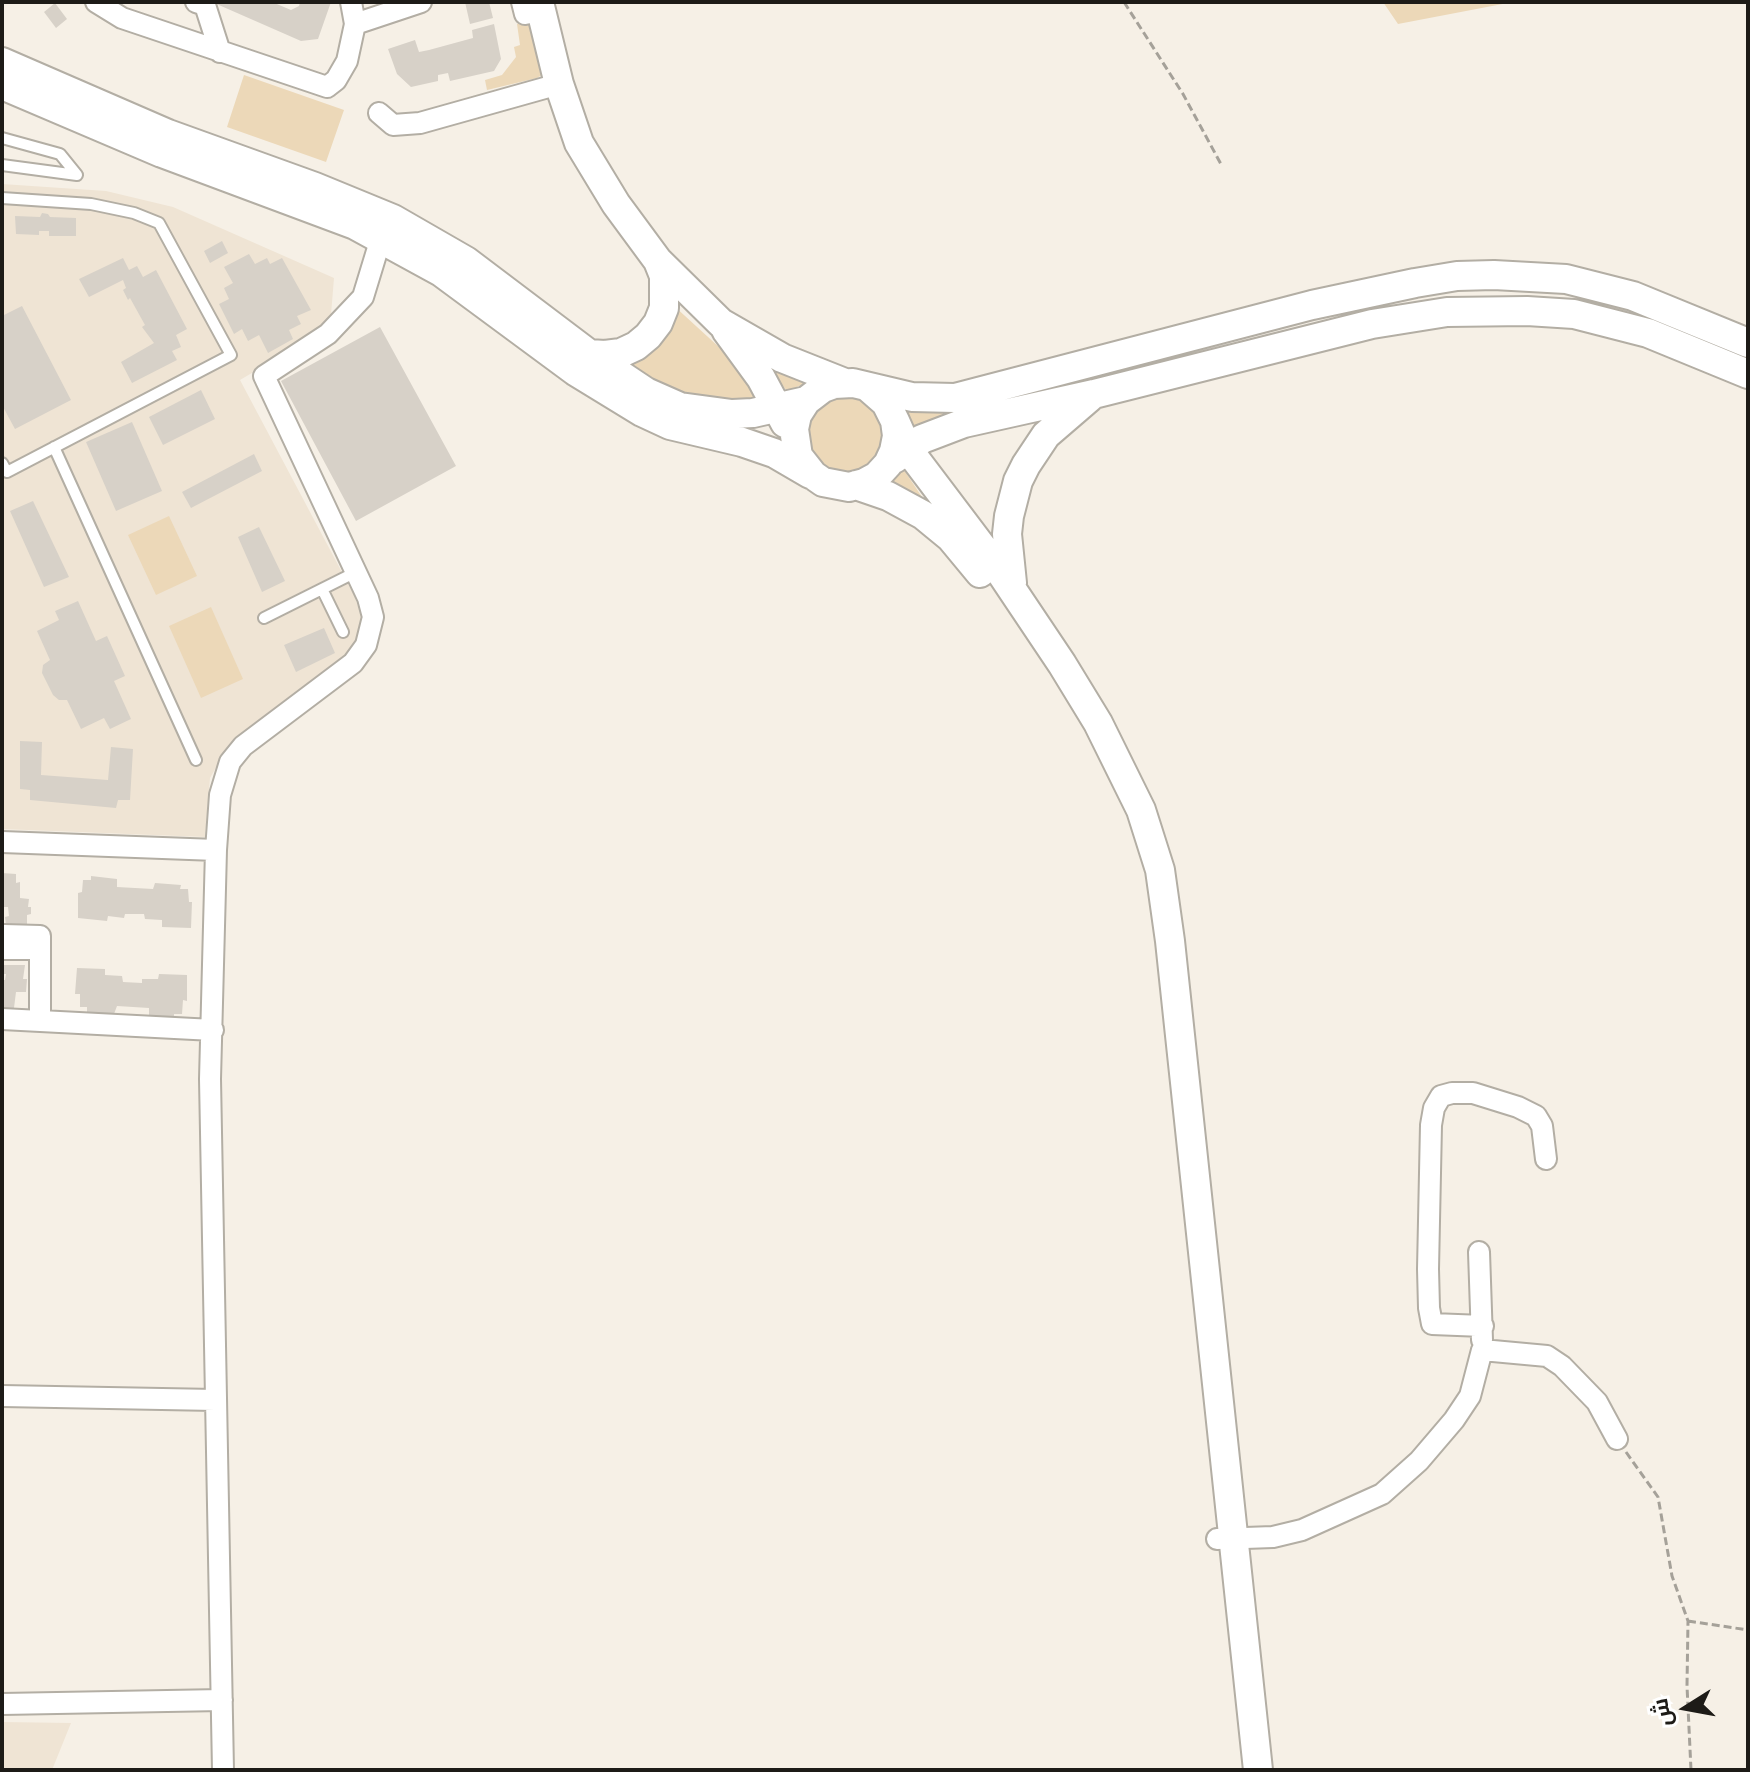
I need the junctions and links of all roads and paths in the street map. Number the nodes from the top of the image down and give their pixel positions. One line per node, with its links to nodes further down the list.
1 (96, 2): 10 (street)
2 (187, 2): 8 (street)
3 (196, 2): 8 (street)
4 (351, 2): 9 (street)
5 (421, 2): 9 (street)
6 (1124, 2): 17 (path)
7 (534, 5): 12 (main road)
8 (210, 20): 10 (street)
9 (355, 24): 10 (street)
10 (220, 52)
11 (2, 62): 23 (main road)
12 (559, 84): 14 (street); 20 (main road)
13 (2, 85): 19 (main road)
14 (379, 113)
15 (2, 138): 16 (lane)
16 (2, 165)
17 (1222, 166)
18 (2, 198): 28 (lane)
19 (381, 238): 31 (main road); 33 (street)
20 (658, 261): 21 (main road); 23 (main road)
21 (721, 323): 25 (main road); 27 (main road)
22 (1748, 343): 25 (main road)
23 (589, 354): 27 (main road)
24 (1748, 374): 26 (main road)
25 (858, 386): 27 (main road); 29 (main road)
26 (1094, 394): 29 (main road); 35 (main road)
27 (792, 405): 31 (main road)
28 (54, 447): 30 (lane); 38 (lane)
29 (898, 456): 32 (main road); 35 (main road)
30 (4, 470)
31 (813, 475): 32 (main road)
32 (856, 485): 52 (main road)
33 (358, 571): 34 (lane); 40 (street)
34 (322, 589): 36 (lane); 37 (lane)
35 (1014, 592): 52 (main road)
36 (264, 618)
37 (343, 632)
38 (196, 760)
39 (2, 842): 40 (street)
40 (216, 850): 44 (street)
41 (40, 949): 42 (street)
42 (40, 1012): 43 (street); 44 (street)
43 (2, 1019)
44 (213, 1030): 50 (street)
45 (1546, 1159): 47 (street)
46 (1479, 1252): 47 (street)
47 (1483, 1326): 48 (street)
48 (1482, 1350): 51 (street); 52 (street)
49 (2, 1396): 50 (street)
50 (215, 1400): 55 (street)
51 (1617, 1439): 53 (path)
52 (1225, 1538): 58 (main road); 59 (main road)
53 (1688, 1621): 54 (path); 60 (path)
54 (1748, 1630)
55 (222, 1700): 56 (street); 57 (street)
56 (2, 1704)
57 (223, 1770)
58 (1241, 1770)
59 (1258, 1770)
60 (1691, 1770)

